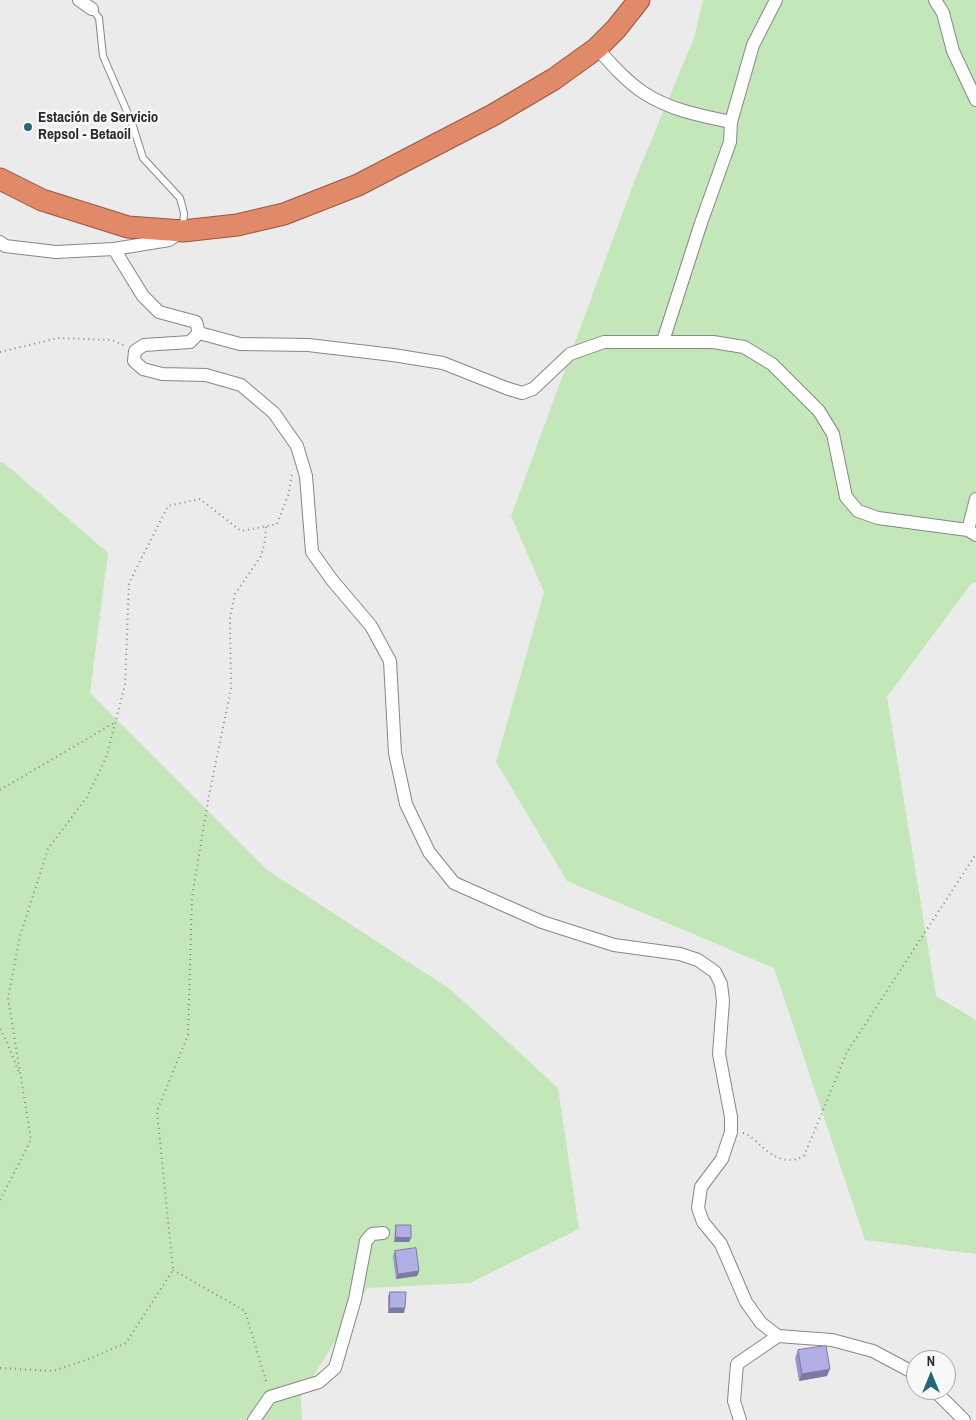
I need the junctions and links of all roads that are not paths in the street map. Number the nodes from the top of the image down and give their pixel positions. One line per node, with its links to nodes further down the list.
1 (78, 0): 5 (street)
2 (639, 0): 6 (highway)
3 (776, 0): 8 (street)
4 (935, 0): 7 (street)
5 (92, 9): 10 (lane)
6 (597, 48): 8 (street); 10 (highway)
7 (976, 100)
8 (732, 122): 14 (street)
9 (0, 179): 10 (highway)
10 (183, 231): 12 (street)
11 (0, 242): 12 (street)
12 (114, 249): 13 (street)
13 (199, 333): 14 (street); 18 (street)
14 (663, 341): 16 (street)
15 (976, 498): 16 (street)
16 (972, 532)
17 (383, 1232): 21 (street)
18 (778, 1336): 19 (street); 22 (street)
19 (906, 1368)
20 (944, 1400): 23 (street)
21 (254, 1420)
22 (740, 1420)
23 (964, 1420)

